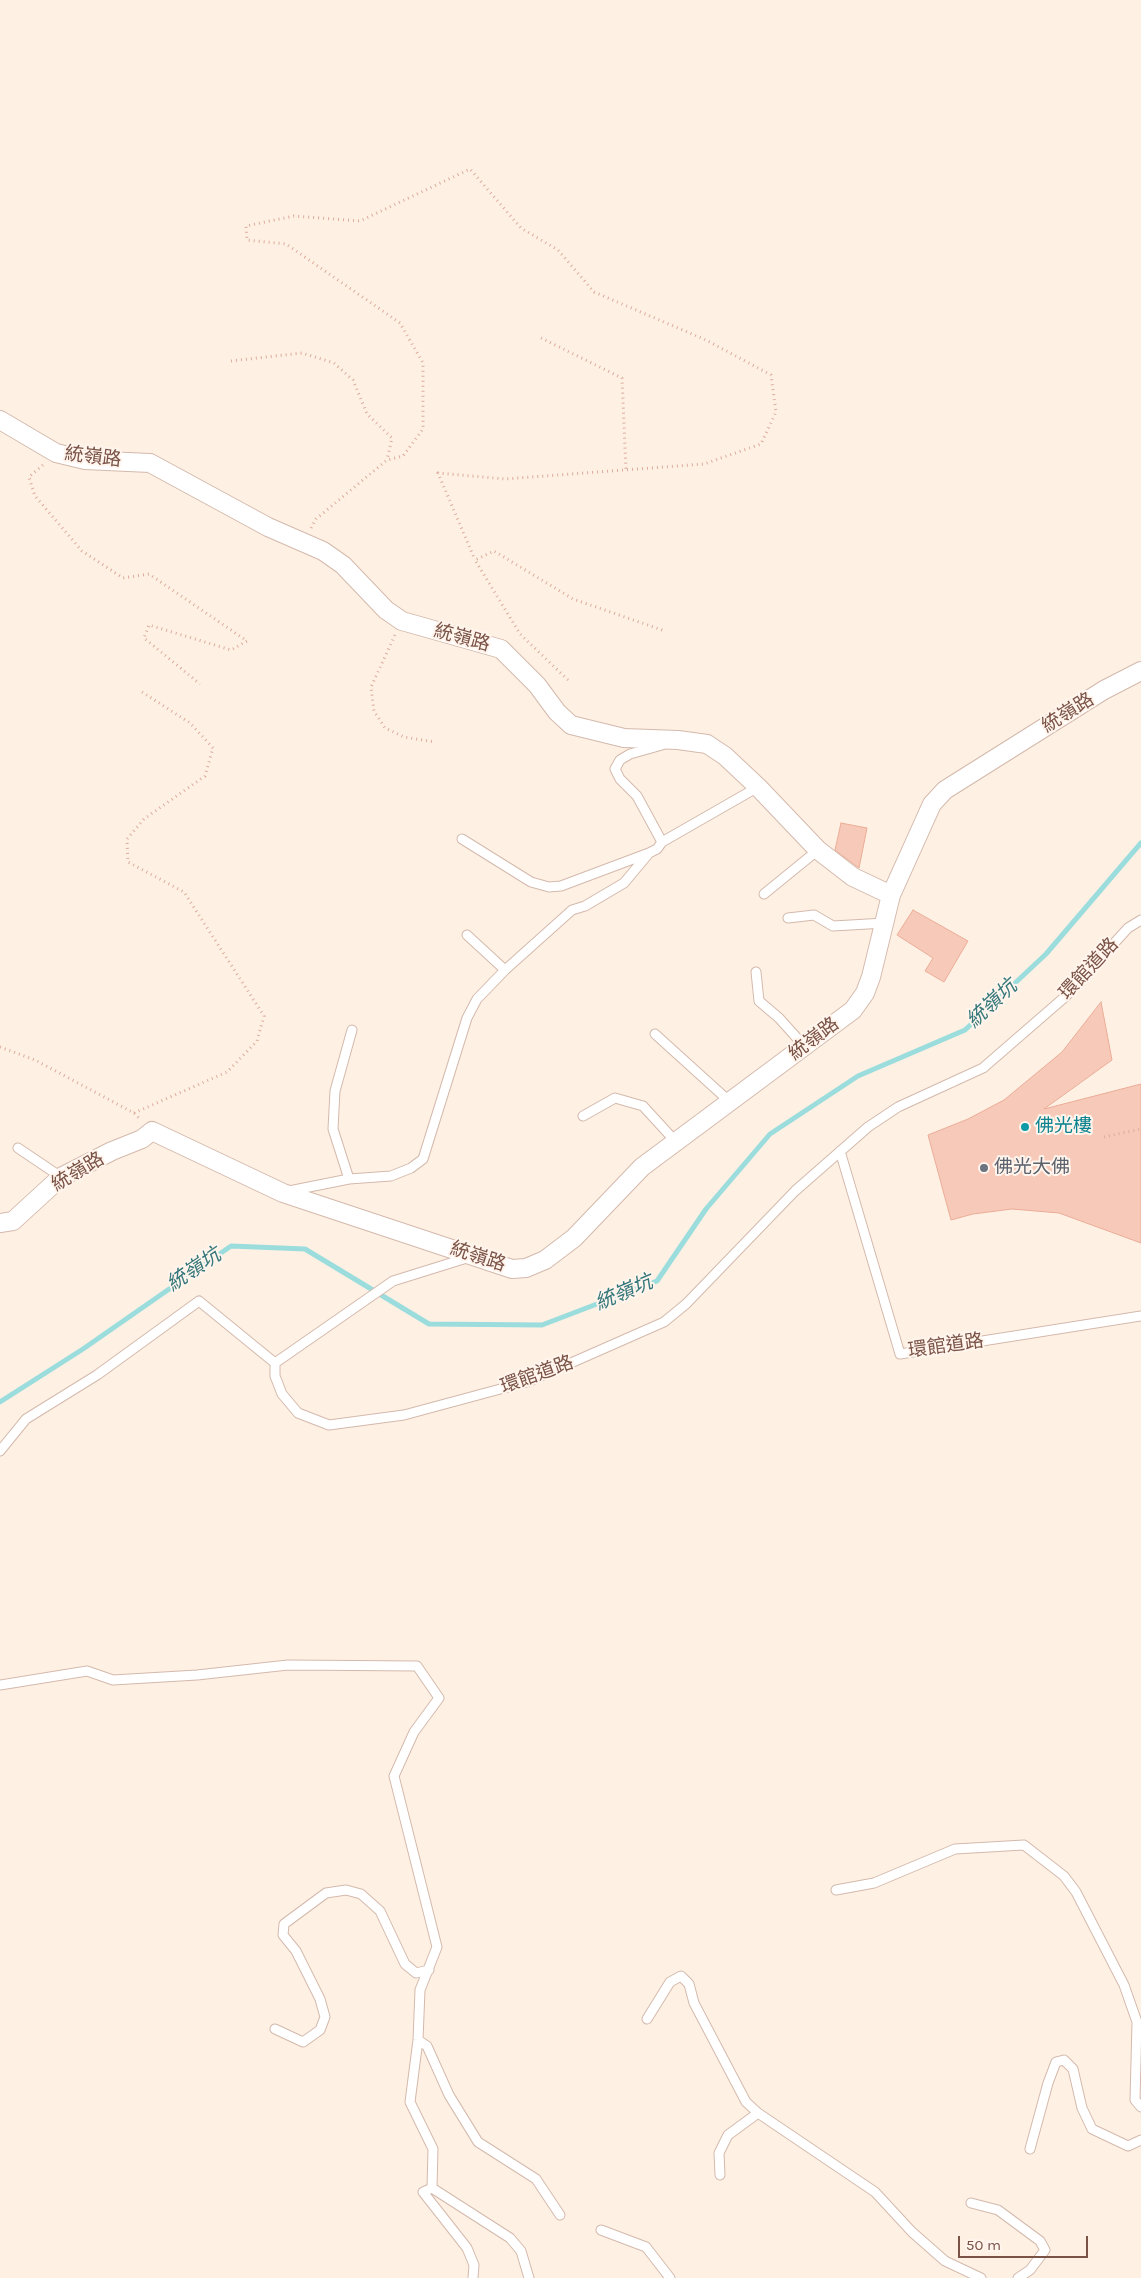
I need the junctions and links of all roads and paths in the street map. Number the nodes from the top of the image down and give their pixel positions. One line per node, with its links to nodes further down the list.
1 (541, 338): 6 (path)
2 (231, 361): 5 (path)
3 (0, 420): 4 (street, 統嶺路)
4 (56, 453): 7 (street, 統嶺路); 13 (path)
5 (387, 460): 6 (path); 7 (path)
6 (626, 470): 8 (path)
7 (304, 544): 9 (street, 統嶺路)
8 (475, 560): 10 (path); 12 (path)
9 (402, 621): 15 (street, 統嶺路); 16 (path)
10 (665, 631)
11 (1141, 671): 23 (street, 統嶺路)
12 (568, 680)
13 (200, 684)
14 (139, 690): 35 (path)
15 (678, 740): 17 (street, 統嶺路); 19 (lane)
16 (436, 742)
17 (758, 787): 19 (lane); 20 (street, 統嶺路)
18 (462, 838): 21 (lane)
19 (662, 842): 21 (lane)
20 (818, 850): 22 (lane); 23 (street, 統嶺路)
21 (649, 853): 28 (lane)
22 (764, 894)
23 (891, 896): 26 (street, 統嶺路)
24 (788, 918): 26 (lane)
25 (1141, 920): 42 (lane, 環館道路)
26 (886, 923): 32 (street, 統嶺路)
27 (467, 935): 28 (lane)
28 (505, 970): 44 (lane)
29 (756, 972): 32 (lane)
30 (352, 1030): 44 (lane)
31 (655, 1034): 34 (lane)
32 (805, 1046): 34 (street, 統嶺路)
33 (0, 1047): 35 (path)
34 (730, 1101): 40 (street, 統嶺路)
35 (134, 1113): 38 (path)
36 (583, 1116): 40 (lane)
37 (1141, 1129): 39 (path)
38 (152, 1131): 43 (street, 統嶺路); 45 (street, 統嶺路)
39 (1104, 1137)
40 (676, 1142): 47 (street, 統嶺路)
41 (18, 1148): 43 (lane)
42 (840, 1151): 48 (lane, 環館道路); 49 (lane, 環館道路)
43 (61, 1177): 46 (street, 統嶺路)
44 (349, 1179): 45 (lane)
45 (283, 1193): 47 (street, 統嶺路)
46 (0, 1223)
47 (475, 1256): 49 (lane)
48 (1141, 1316)
49 (275, 1362): 50 (lane)
50 (0, 1451)
51 (0, 1685): 53 (lane)
52 (836, 1890): 57 (lane)
53 (429, 1970): 55 (lane); 56 (lane)
54 (647, 2019): 58 (lane)
55 (275, 2029)
56 (418, 2040): 62 (lane); 64 (lane)
57 (1141, 2107)
58 (758, 2113): 61 (lane); 69 (lane)
59 (1141, 2140): 60 (lane)
60 (1030, 2149)
61 (720, 2175)
62 (432, 2188): 66 (lane); 67 (lane)
63 (971, 2203): 70 (lane)
64 (560, 2214)
65 (602, 2230): 68 (lane)
66 (473, 2278)
67 (529, 2278)
68 (670, 2278)
69 (981, 2278)
70 (1018, 2278)

